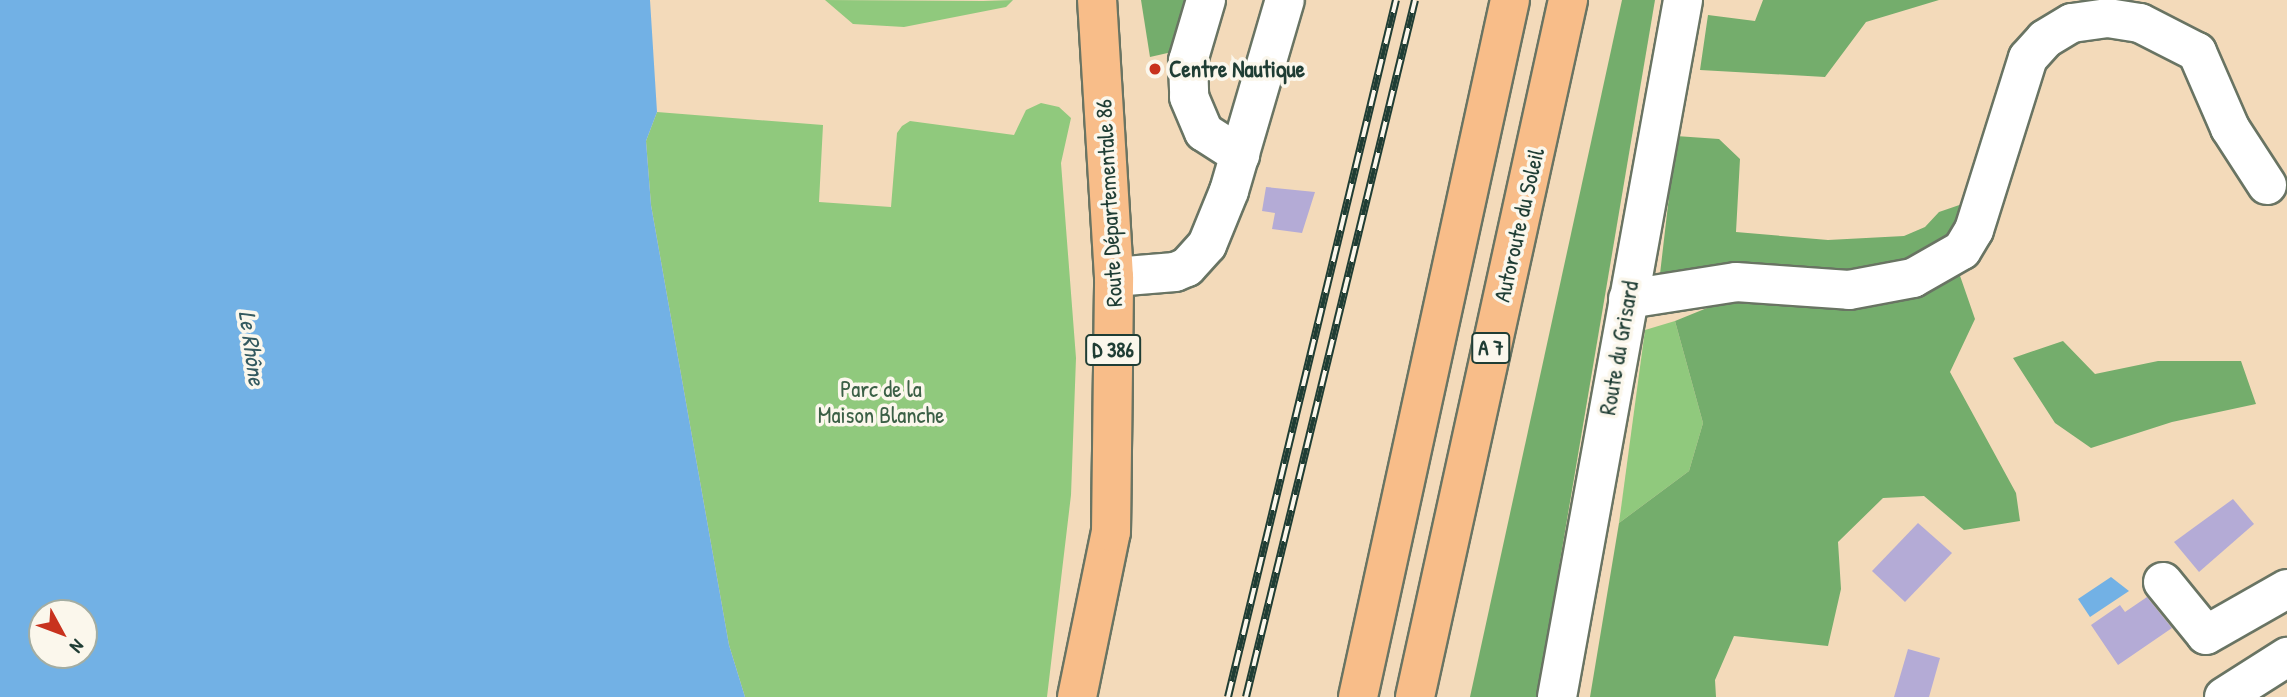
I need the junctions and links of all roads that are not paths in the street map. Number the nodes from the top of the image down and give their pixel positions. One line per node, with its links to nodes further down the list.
1 (1097, 0): 9 (main road, Route Départementale 86 / D 386)
2 (1206, 0): 7 (street)
3 (1285, 0): 7 (street)
4 (1510, 0): 15 (main road, A 7)
5 (1568, 0): 16 (main road, Autoroute du Soleil / A 7)
6 (1683, 0): 10 (street, Route du Grisard)
7 (1240, 155): 9 (street)
8 (2267, 185): 10 (street)
9 (1114, 277): 14 (main road, Route Départementale 86 / D 386)
10 (1628, 299): 17 (street, Route du Grisard)
11 (2163, 582): 12 (street)
12 (2287, 589)
13 (2287, 657): 18 (street)
14 (1077, 697)
15 (1358, 697)
16 (1415, 697)
17 (1557, 697)
18 (2224, 697)

